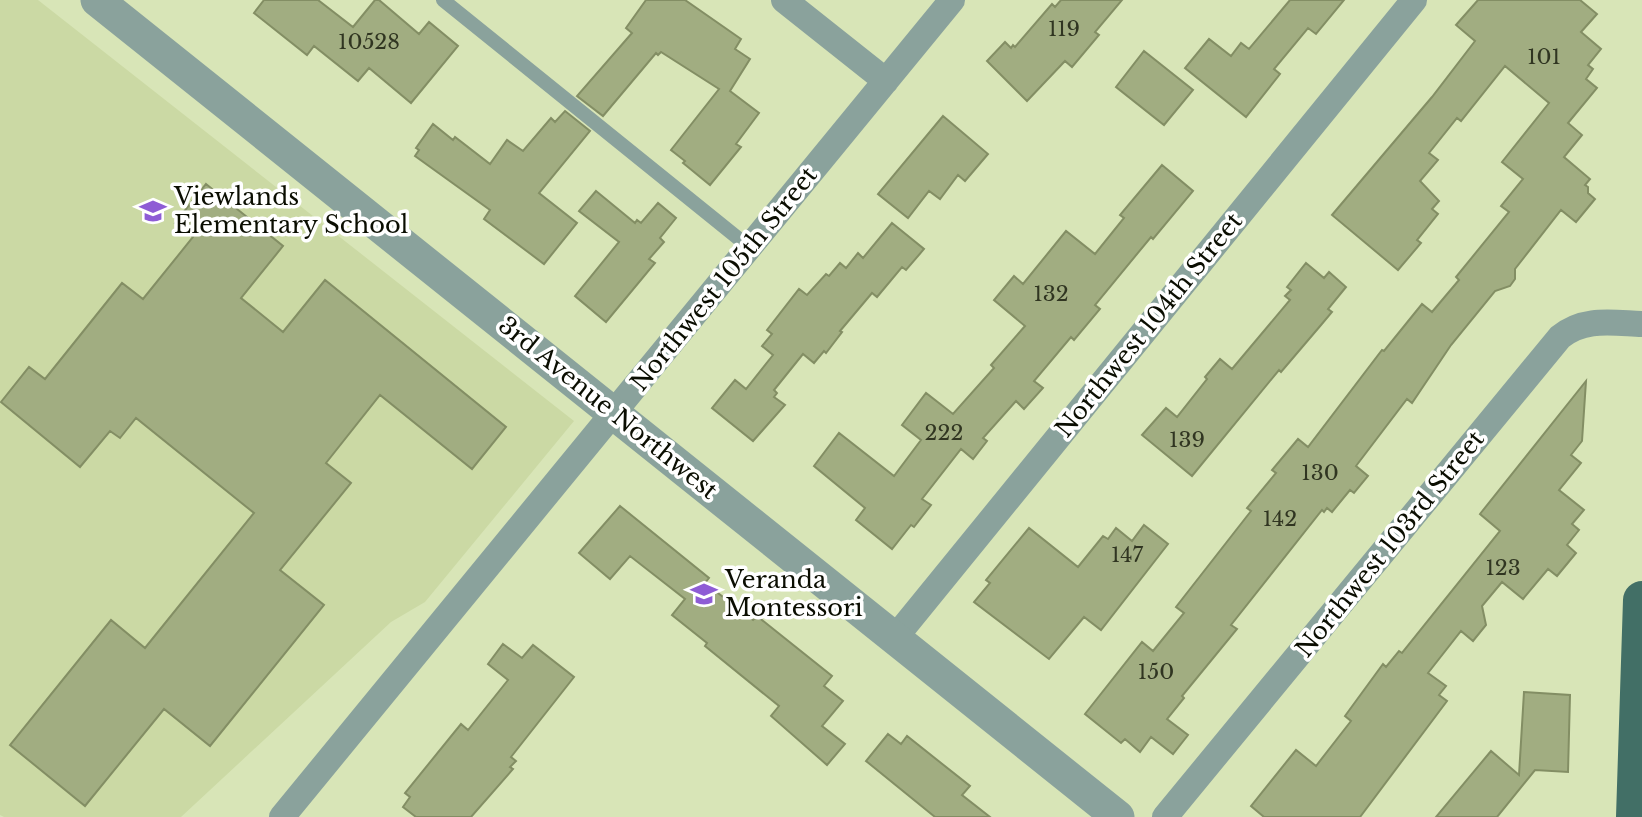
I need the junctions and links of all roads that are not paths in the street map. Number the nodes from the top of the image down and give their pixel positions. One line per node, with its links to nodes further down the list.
1 (97, 0): 9 (street, 3rd Avenue Northwest)
2 (443, 0): 7 (lane)
3 (784, 0): 6 (street)
4 (952, 0): 6 (street, Northwest 105th Street)
5 (1410, 6): 11 (street, Northwest 104th Street)
6 (886, 81): 7 (street, Northwest 105th Street)
7 (749, 247): 9 (street, Northwest 105th Street)
8 (1642, 324): 14 (street, Northwest 103rd Street)
9 (614, 412): 11 (street, 3rd Avenue Northwest); 12 (street, Northwest 105th Street)
10 (1642, 600): 15 (main road)
11 (894, 639): 13 (street, 3rd Avenue Northwest)
12 (282, 817)
13 (1118, 817)
14 (1166, 817)
15 (1635, 817)

